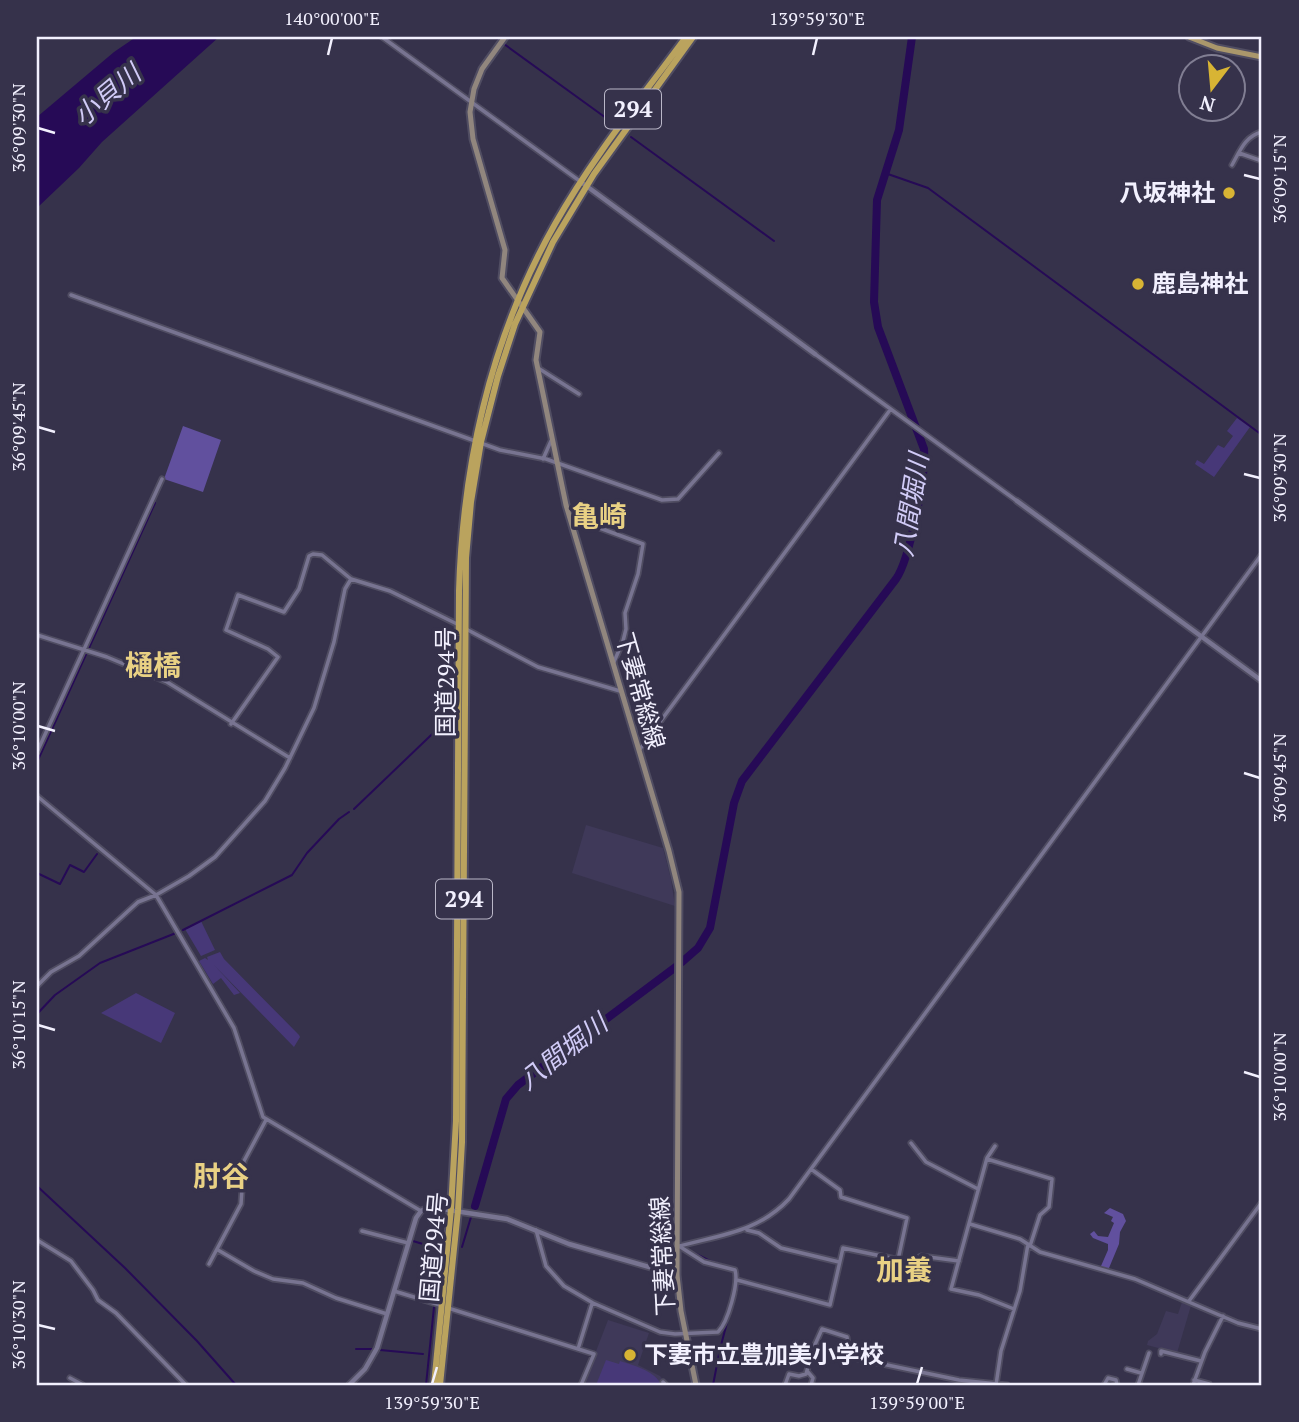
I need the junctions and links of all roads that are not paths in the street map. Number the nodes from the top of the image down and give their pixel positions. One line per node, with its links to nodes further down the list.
1 (382, 37): 7 (street)
2 (505, 37): 7 (main road, 下妻常総線)
3 (686, 37): 12 (highway, 国道294号 / 294)
4 (694, 37): 12 (highway, 国道294号 / 294)
5 (1189, 37): 6 (main road)
6 (1262, 57)
7 (471, 102): 12 (street); 14 (main road, 下妻常総線)
8 (1262, 132): 9 (street)
9 (1239, 153): 10 (street); 11 (street)
10 (1262, 161)
11 (1232, 165)
12 (584, 184): 14 (highway, 国道294号 / 294); 15 (highway, 国道294号 / 294); 16 (street)
13 (71, 295): 21 (street)
14 (517, 301): 15 (main road, 下妻常総線); 21 (highway, 国道294号 / 294)
15 (523, 307): 17 (main road, 下妻常総線); 21 (highway, 国道294号 / 294)
16 (815, 354): 19 (street)
17 (538, 368): 18 (street); 20 (main road, 下妻常総線)
18 (579, 394)
19 (890, 410): 26 (street); 39 (street)
20 (552, 439): 23 (street); 24 (main road, 下妻常総線)
21 (477, 441): 23 (street); 30 (highway, 国道294号 / 294); 31 (highway, 国道294号 / 294)
22 (719, 453): 24 (street)
23 (542, 459): 24 (street)
24 (557, 464): 27 (main road, 下妻常総線)
25 (162, 479): 34 (street)
26 (1017, 501): 33 (street)
27 (570, 517): 35 (main road, 下妻常総線); 35 (street)
28 (1262, 554): 33 (street)
29 (351, 579): 30 (street); 38 (street); 41 (street)
30 (458, 625): 31 (street); 54 (highway, 国道294号 / 294)
31 (466, 628): 37 (street); 54 (highway, 国道294号 / 294)
32 (37, 635): 34 (street)
33 (1202, 637): 36 (street); 49 (street)
34 (86, 650): 38 (street); 40 (street)
35 (613, 664): 37 (main road, 下妻常総線)
36 (1262, 681)
37 (621, 692): 39 (main road, 下妻常総線)
38 (232, 724): 41 (street)
39 (639, 751): 63 (main road, 下妻常総線)
40 (37, 752)
41 (290, 758): 43 (street)
42 (37, 796): 43 (street)
43 (156, 895): 44 (street); 45 (street)
44 (37, 986)
45 (265, 1120): 55 (street); 64 (street)
46 (911, 1143): 52 (street)
47 (995, 1146): 48 (street)
48 (986, 1158): 51 (street); 52 (street)
49 (811, 1169): 57 (street); 66 (street)
50 (1048, 1170): 51 (street)
51 (1046, 1176): 62 (street)
52 (978, 1189): 56 (street)
53 (1262, 1202): 74 (street)
54 (454, 1210): 55 (street); 58 (street); 76 (highway, 国道294号 / 294)
55 (421, 1211): 61 (street)
56 (970, 1224): 62 (street); 67 (street)
57 (746, 1229): 63 (street); 68 (street)
58 (536, 1230): 71 (street); 75 (street)
59 (362, 1231): 61 (street)
60 (37, 1240): 93 (street)
61 (408, 1243): 73 (street)
62 (1029, 1245): 74 (street); 77 (street)
63 (678, 1246): 71 (main road, 下妻常総線); 72 (street)
64 (218, 1250): 69 (street); 78 (street)
65 (883, 1256): 66 (street); 68 (street); 70 (street)
66 (898, 1260): 67 (street)
67 (959, 1261): 77 (street)
68 (839, 1262): 72 (street)
69 (209, 1264)
70 (882, 1273)
71 (677, 1276): 81 (main road, 下妻常総線)
72 (737, 1280): 81 (street)
73 (394, 1291): 76 (street); 78 (street)
74 (1189, 1301): 79 (street)
75 (593, 1303): 81 (street); 82 (street)
76 (445, 1307): 82 (street); 95 (highway, 国道294号 / 294); 96 (highway, 国道294号 / 294)
77 (1014, 1309): 101 (street)
78 (387, 1314): 94 (street)
79 (1223, 1316): 80 (street); 85 (street)
80 (1262, 1329)
81 (685, 1333): 98 (main road, 下妻常総線)
82 (578, 1349): 97 (street)
83 (1149, 1353): 88 (street)
84 (1161, 1354): 85 (street)
85 (1201, 1362): 90 (street)
86 (1126, 1369): 88 (street)
87 (807, 1371): 99 (street); 100 (street); 101 (street)
88 (1141, 1374): 105 (street)
89 (70, 1378): 92 (street)
90 (1194, 1383): 91 (street)
91 (1209, 1384)
92 (83, 1385)
93 (186, 1385)
94 (349, 1385)
95 (435, 1385)
96 (440, 1385)
97 (581, 1385)
98 (696, 1385)
99 (785, 1385)
100 (811, 1385)
101 (996, 1385): 102 (street)
102 (1007, 1385)
103 (1104, 1385): 104 (street)
104 (1117, 1385)
105 (1138, 1385)

